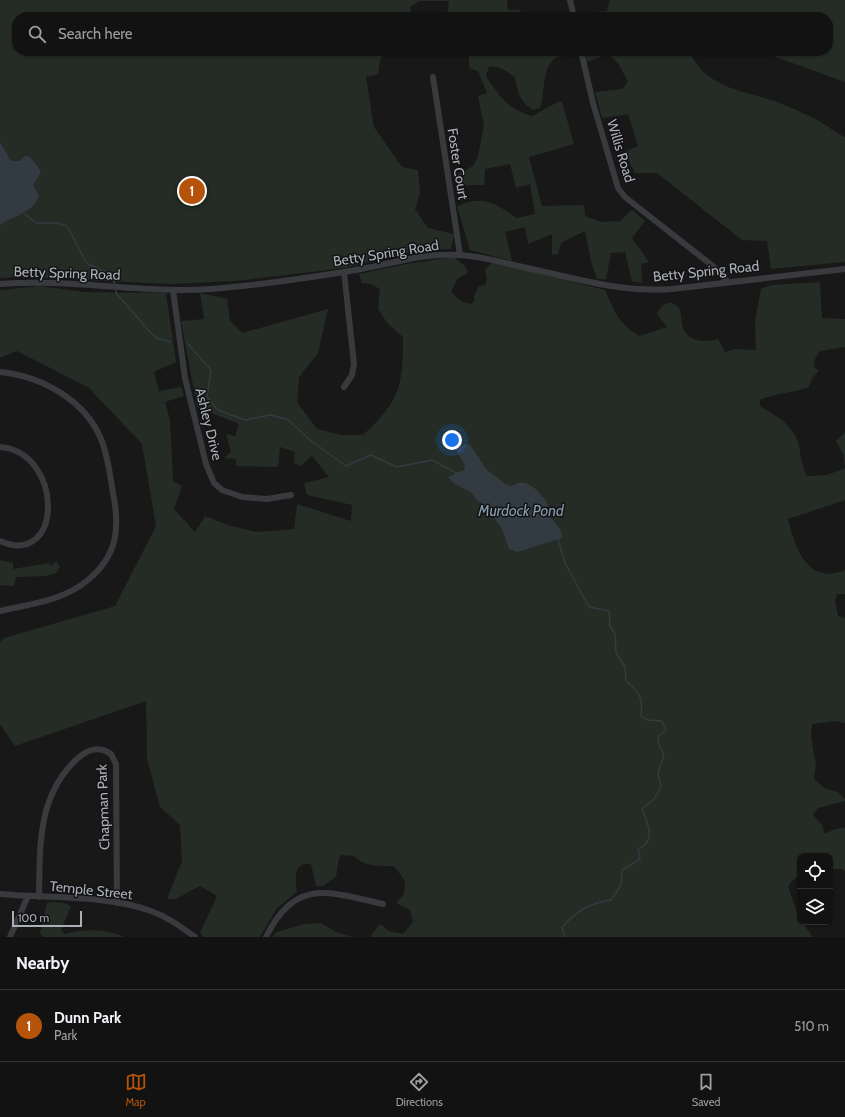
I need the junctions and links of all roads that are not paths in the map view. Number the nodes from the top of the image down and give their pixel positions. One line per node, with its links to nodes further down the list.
1 (570, 0): 2 (street)
2 (573, 12)
3 (582, 56): 8 (street, Willis Road)
4 (433, 76): 5 (street, Foster Court)
5 (460, 255): 7 (street, Betty Spring Road); 8 (street, Betty Spring Road)
6 (845, 269): 8 (street, Betty Spring Road)
7 (344, 272): 10 (street, Betty Spring Road); 12 (street)
8 (728, 282)
9 (0, 284): 10 (street, Betty Spring Road)
10 (173, 290): 14 (street, Ashley Drive)
11 (0, 372): 16 (street)
12 (344, 387)
13 (0, 447): 15 (street)
14 (291, 494)
15 (0, 541)
16 (0, 611)
17 (0, 894): 18 (street, Temple Street)
18 (28, 896): 19 (street, Temple Street); 22 (street)
19 (38, 897): 20 (street, Temple Street); 20 (street, Chapman Park)
20 (117, 903): 23 (street, Temple Street)
21 (383, 904): 24 (street)
22 (10, 937)
23 (196, 937)
24 (266, 937)

